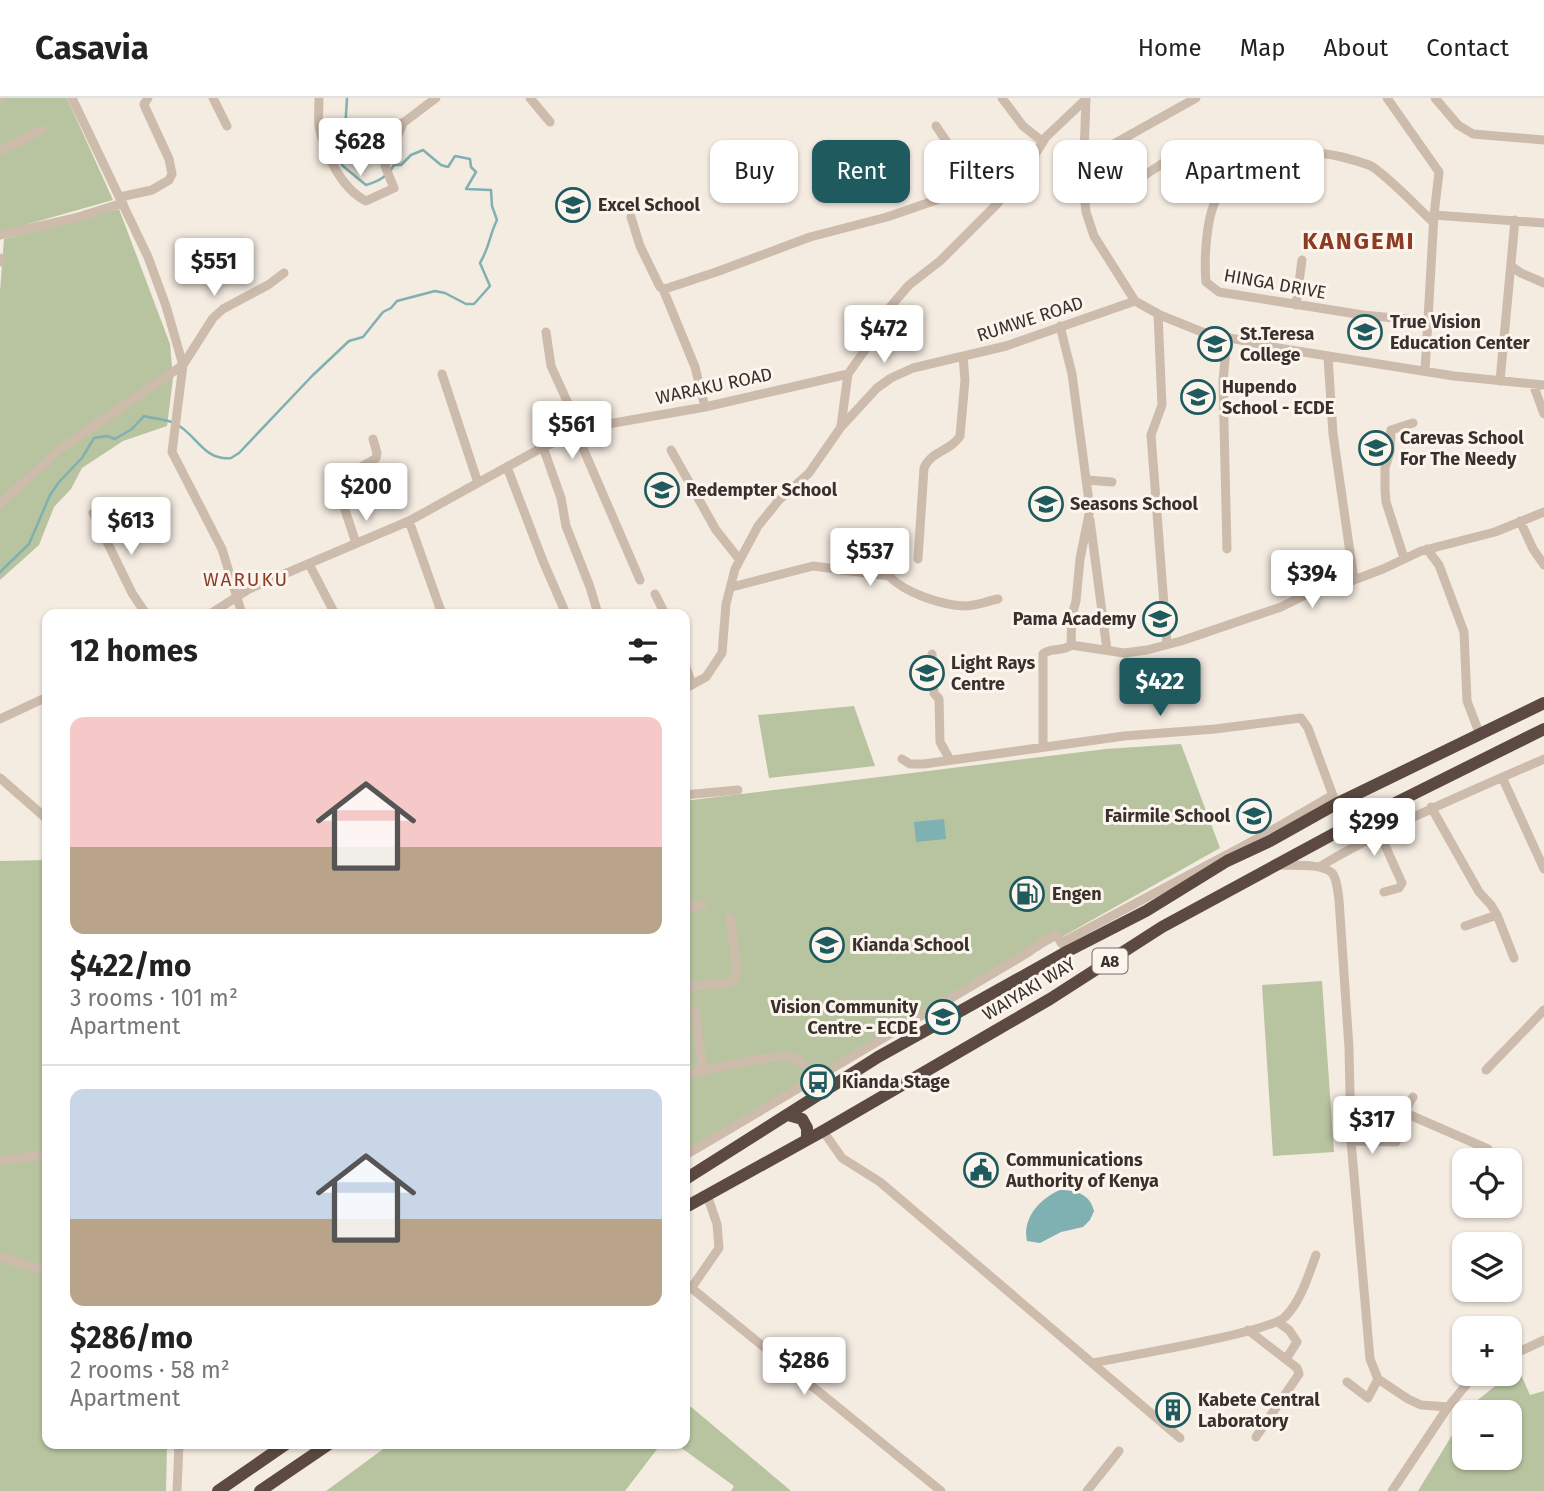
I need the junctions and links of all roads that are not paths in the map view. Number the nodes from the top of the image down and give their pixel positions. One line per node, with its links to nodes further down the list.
1 (72, 98): 26 (street)
2 (148, 98): 26 (street)
3 (213, 98): 14 (street)
4 (319, 98): 13 (street)
5 (436, 98): 13 (street)
6 (530, 98): 12 (street)
7 (1002, 98): 21 (street)
8 (1196, 98): 19 (street)
9 (1387, 98): 32 (street)
10 (1436, 98): 20 (street)
11 (1086, 99): 18 (street); 21 (street)
12 (550, 122)
13 (404, 123): 24 (street)
14 (227, 126)
15 (936, 126): 17 (street)
16 (41, 130): 23 (street)
17 (946, 140)
18 (1086, 140)
19 (1121, 140)
20 (1544, 140)
21 (1043, 142): 22 (street)
22 (1039, 148)
23 (0, 151)
24 (361, 152)
25 (1324, 154): 32 (street)
26 (121, 200): 35 (street); 50 (street)
27 (928, 203): 40 (street)
28 (998, 203): 53 (street)
29 (1085, 203): 41 (street)
30 (1217, 203): 42 (street, HINGA DRIVE)
31 (631, 217): 40 (street)
32 (1433, 218): 33 (street); 44 (street)
33 (1515, 220): 34 (street); 37 (street)
34 (1544, 223)
35 (0, 235)
36 (1302, 260): 42 (street)
37 (1511, 266): 39 (street); 54 (street)
38 (284, 273): 50 (street)
39 (1544, 283)
40 (663, 289): 57 (street)
41 (1135, 301): 43 (street); 45 (street, RUMWE ROAD)
42 (1296, 305): 44 (street, HINGA DRIVE)
43 (1158, 314): 47 (street); 97 (street)
44 (1426, 321): 51 (street)
45 (1060, 326): 48 (street, RUMWE ROAD); 66 (street)
46 (546, 332): 61 (street)
47 (1227, 337): 49 (street); 76 (street)
48 (963, 356): 60 (street, RUMWE ROAD); 80 (street)
49 (1328, 357): 51 (street); 84 (street)
50 (183, 365): 69 (street); 87 (street)
51 (1425, 371): 54 (street)
52 (442, 374): 68 (street)
53 (848, 374): 57 (street, WARAKU ROAD); 60 (street)
54 (1500, 381): 55 (street)
55 (1533, 384): 56 (street); 58 (street)
56 (1544, 385)
57 (705, 407): 61 (street, WARAKU ROAD)
58 (1544, 414)
59 (1413, 423): 78 (street)
60 (841, 427): 79 (street, RUMWE ROAD)
61 (576, 432): 63 (street, WARAKU ROAD); 83 (street)
62 (373, 439): 75 (street)
63 (543, 447): 65 (street, WARAKU ROAD); 95 (street)
64 (671, 450): 79 (street)
65 (507, 467): 68 (street, WARAKU ROAD); 94 (street)
66 (1087, 480): 67 (street); 72 (street)
67 (1112, 482)
68 (478, 483): 73 (street, WARAKU ROAD)
69 (0, 503)
70 (1544, 512): 74 (street)
71 (93, 513): 89 (street)
72 (1090, 515): 98 (street); 99 (street)
73 (409, 521): 75 (street, WARAKU ROAD); 93 (street)
74 (1520, 521): 77 (street); 82 (street)
75 (356, 543): 81 (street, WARAKU ROAD)
76 (1227, 549)
77 (1427, 549): 78 (street); 106 (street)
78 (1404, 558): 84 (street)
79 (739, 559): 85 (street, RUMWE ROAD)
80 (918, 559)
81 (309, 564): 87 (street, WARAKU ROAD); 92 (street)
82 (1544, 565)
83 (640, 580)
84 (1354, 580): 97 (street)
85 (732, 587): 88 (street); 101 (street, RUMWE ROAD)
86 (655, 594): 96 (street)
87 (238, 598): 90 (street, WARAKU ROAD); 91 (street)
88 (998, 599)
89 (143, 609)
90 (219, 609)
91 (241, 609)
92 (332, 609)
93 (440, 609)
94 (564, 609)
95 (597, 609)
96 (662, 609)
97 (1167, 644): 99 (street)
98 (1071, 645): 99 (street); 107 (street)
99 (1107, 650)
100 (932, 654): 110 (street)
101 (690, 686)
102 (42, 699): 104 (street)
103 (1544, 703): 106 (highway, WAIYAKI WAY / A8)
104 (0, 719)
105 (1544, 729): 119 (highway, WAIYAKI WAY / A8)
106 (1480, 735): 115 (highway, WAIYAKI WAY / A8)
107 (1043, 747): 110 (street); 115 (street)
108 (902, 759): 110 (street)
109 (1544, 759): 111 (street)
110 (950, 760)
111 (1502, 777): 116 (street); 121 (street)
112 (0, 778): 117 (street)
113 (738, 790): 114 (street)
114 (690, 794)
115 (1334, 799): 128 (highway, WAIYAKI WAY / A8)
116 (1431, 807): 118 (street); 125 (street)
117 (42, 815)
118 (1379, 832): 120 (street); 122 (street)
119 (1280, 865): 120 (street); 141 (highway, WAIYAKI WAY / A8)
120 (1319, 867): 143 (street)
121 (1544, 869)
122 (1384, 892)
123 (702, 905): 124 (street)
124 (690, 907)
125 (1497, 915): 127 (street); 129 (street)
126 (730, 918): 130 (street)
127 (1465, 926)
128 (1065, 947): 136 (street); 137 (highway, WAIYAKI WAY / A8)
129 (1514, 958)
130 (690, 986)
131 (695, 1010): 134 (street)
132 (1544, 1010): 133 (street)
133 (1486, 1070)
134 (703, 1072): 135 (street); 136 (street)
135 (690, 1073)
136 (820, 1076): 137 (street); 145 (street)
137 (829, 1089): 140 (highway, WAIYAKI WAY / A8)
138 (1413, 1097): 139 (street)
139 (1403, 1112): 143 (street); 144 (street)
140 (788, 1115): 142 (highway); 148 (highway, WAIYAKI WAY / A8)
141 (823, 1131): 142 (highway, WAIYAKI WAY / A8); 162 (street)
142 (807, 1140): 150 (highway, WAIYAKI WAY / A8)
143 (1351, 1141): 163 (street)
144 (1486, 1148)
145 (690, 1152)
146 (42, 1155): 147 (street)
147 (0, 1161)
148 (690, 1177)
149 (690, 1179): 150 (highway)
150 (704, 1196): 151 (highway, WAIYAKI WAY / A8); 155 (street)
151 (690, 1204)
152 (1316, 1255): 157 (street)
153 (0, 1257): 154 (street)
154 (42, 1270)
155 (690, 1282)
156 (690, 1286): 177 (street)
157 (1278, 1322): 158 (street); 161 (street)
158 (1248, 1330): 161 (street); 162 (street)
159 (1544, 1340): 160 (street)
160 (1522, 1350)
161 (1286, 1359): 167 (street)
162 (1093, 1363): 168 (street)
163 (1377, 1379): 164 (street); 166 (street)
164 (1348, 1382)
165 (1465, 1386): 166 (street)
166 (1448, 1407): 173 (street)
167 (1256, 1437)
168 (1180, 1438)
169 (179, 1449): 174 (street)
170 (279, 1449): 175 (highway)
171 (322, 1449): 176 (highway)
172 (1119, 1451): 178 (street)
173 (1394, 1490)
174 (177, 1491)
175 (218, 1491)
176 (260, 1491)
177 (941, 1491)
178 (1087, 1491)

